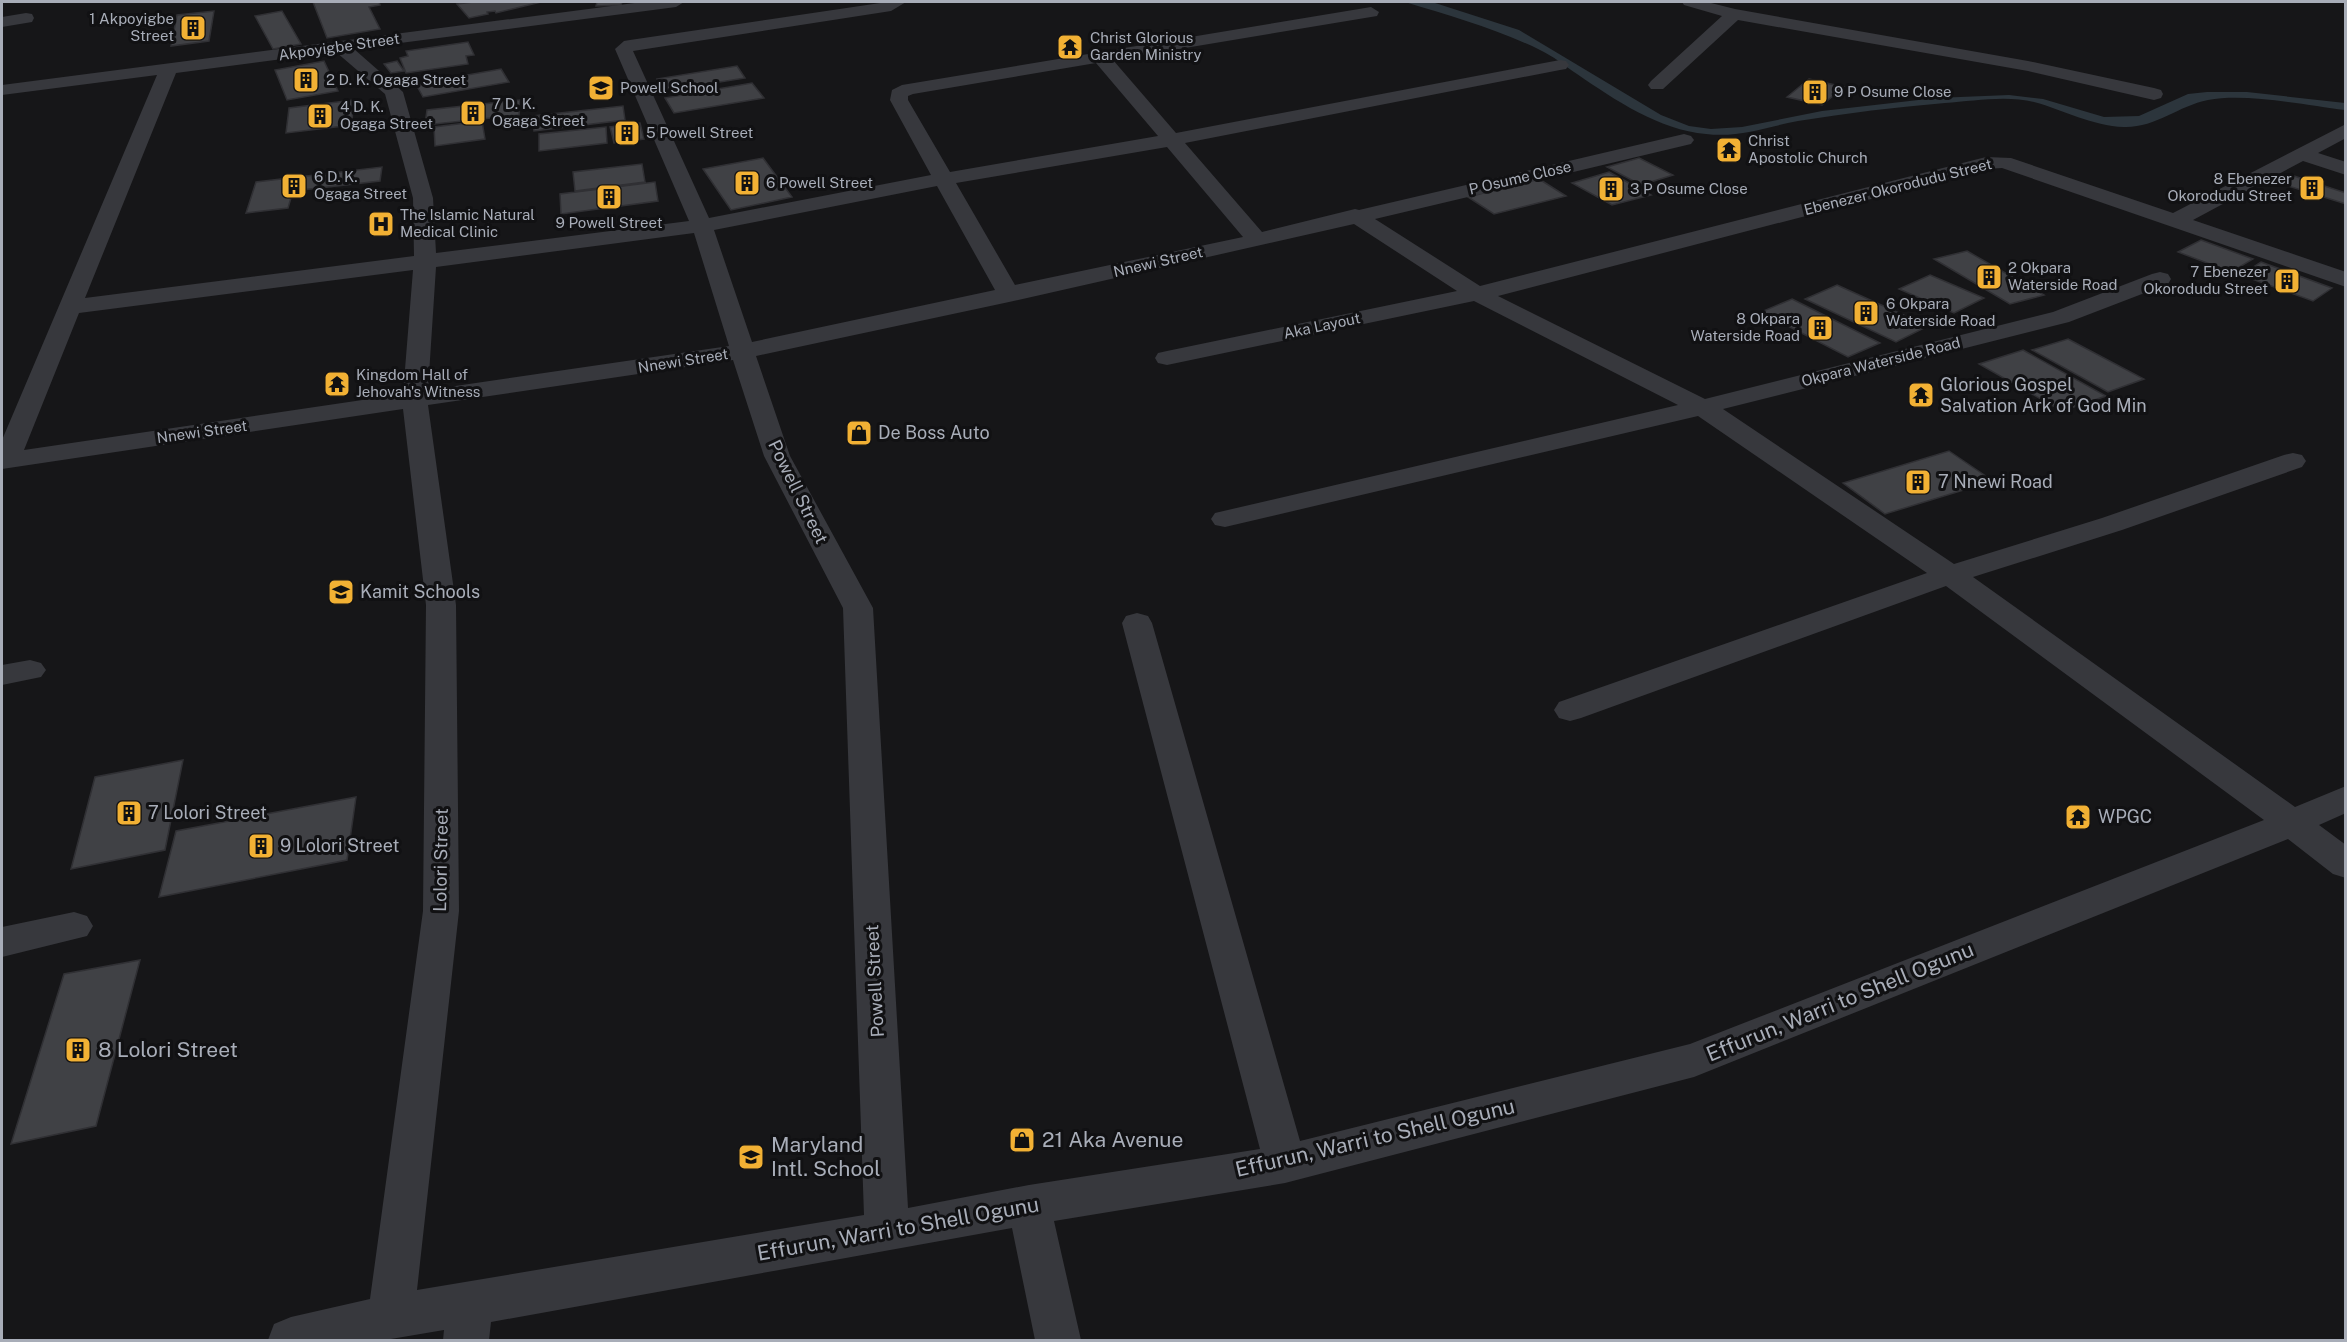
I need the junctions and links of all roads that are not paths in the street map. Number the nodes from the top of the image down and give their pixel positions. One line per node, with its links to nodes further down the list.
1 (676, 2): 10 (street, Akpoyigbe Street)
2 (898, 2): 25 (street, Powell Street)
3 (1689, 2): 6 (street)
4 (1777, 2): 7 (street)
5 (1371, 12): 11 (street)
6 (1734, 14): 7 (street); 14 (street)
7 (1759, 17): 16 (street)
8 (26, 18): 9 (street)
9 (2, 22)
10 (340, 46): 13 (street, Akpoyigbe Street); 27 (street, Lolori Street)
11 (1100, 56): 18 (street); 22 (street)
12 (1560, 65): 18 (street)
13 (169, 69): 15 (street, Akpoyigbe Street); 32 (street)
14 (1657, 85)
15 (2, 90)
16 (2154, 94)
17 (2346, 130): 20 (street)
18 (1171, 140): 22 (street); 26 (street)
19 (1684, 140): 23 (street, P Osume Close)
20 (2301, 154): 21 (street); 24 (street)
21 (2346, 169)
22 (944, 179): 25 (street); 31 (street)
23 (1355, 215): 26 (street, Nnewi Street); 30 (street)
24 (2177, 220): 29 (street, Ebenezer Okorodudu Street); 30 (street, Ebenezer Okorodudu Street)
25 (702, 226): 27 (street); 33 (street, Powell Street)
26 (1257, 240): 31 (street, Nnewi Street)
27 (425, 261): 32 (street); 35 (street, Lolori Street)
28 (2160, 279): 36 (street, Okpara Waterside Road)
29 (2346, 280)
30 (1477, 294): 34 (street, Aka Layout); 36 (street)
31 (1009, 295): 33 (street, Nnewi Street)
32 (70, 307): 37 (street)
33 (744, 351): 35 (street, Nnewi Street); 50 (street, Powell Street)
34 (1167, 358)
35 (415, 400): 37 (street, Nnewi Street); 51 (street, Lolori Street)
36 (1702, 407): 39 (street, Okpara Waterside Road); 40 (street)
37 (4, 461)
38 (2293, 461): 40 (street)
39 (1225, 519)
40 (1950, 575): 42 (street); 44 (street)
41 (1137, 623): 48 (street)
42 (1570, 710)
43 (2346, 798): 44 (street, Effurun, Warri to Shell Ogunu)
44 (2292, 823): 45 (street); 48 (street, Effurun, Warri to Shell Ogunu)
45 (2346, 865)
46 (74, 926): 47 (street)
47 (2, 942)
48 (1285, 1164): 49 (street, Effurun, Warri to Shell Ogunu)
49 (1029, 1206): 50 (street, Effurun, Warri to Shell Ogunu); 54 (street)
50 (887, 1232): 52 (street, Effurun, Warri to Shell Ogunu)
51 (391, 1317): 52 (street, Effurun, Warri to Shell Ogunu); 53 (street, Effurun, Warri to Shell Ogunu)
52 (467, 1322)
53 (291, 1341)
54 (1058, 1341)

